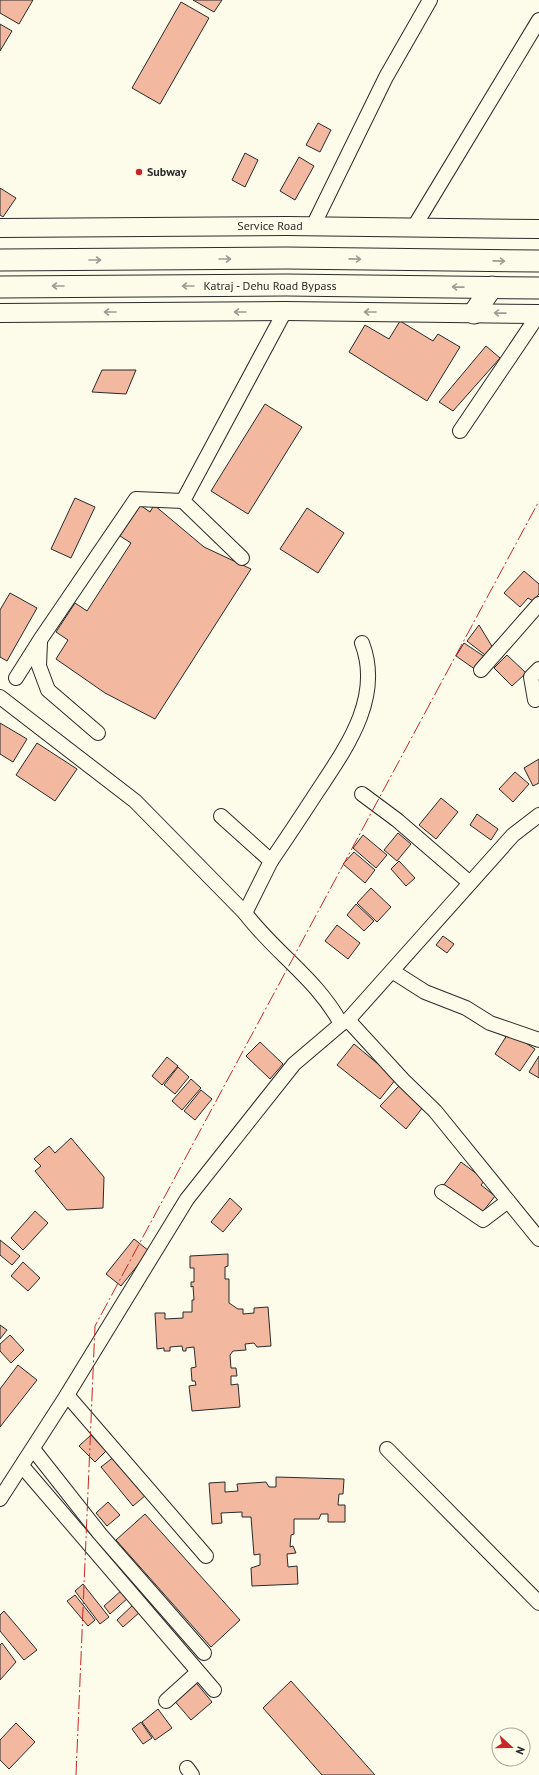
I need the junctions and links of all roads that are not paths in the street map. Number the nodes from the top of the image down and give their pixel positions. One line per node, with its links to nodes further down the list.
1 (430, 0): 3 (street)
2 (539, 20): 5 (street)
3 (313, 226): 4 (main road, Service Road); 5 (main road, Service Road)
4 (0, 228)
5 (414, 228): 6 (main road, Service Road)
6 (539, 229)
7 (0, 260): 8 (highway, one-way to 8)
8 (539, 261)
9 (0, 287): 10 (highway, Katraj - Dehu Road Bypass, one-way to 9)
10 (492, 288): 11 (highway, Katraj - Dehu Road Bypass); 14 (highway)
11 (539, 288)
12 (285, 311): 13 (main road, one-way to 13); 14 (main road, one-way to 12); 17 (street)
13 (0, 313)
14 (474, 313): 15 (main road, one-way to 14)
15 (539, 314): 16 (street)
16 (460, 431)
17 (182, 501): 18 (street); 20 (street)
18 (242, 558)
19 (539, 604): 23 (street)
20 (40, 640): 24 (street); 27 (street)
21 (362, 643): 31 (street)
22 (539, 669): 26 (street)
23 (481, 670)
24 (16, 678)
25 (0, 697): 33 (street)
26 (535, 700)
27 (98, 733)
28 (362, 794): 32 (street)
29 (539, 814): 32 (street)
30 (221, 816): 31 (street)
31 (272, 861): 33 (street)
32 (470, 883): 34 (street)
33 (245, 913): 35 (street)
34 (392, 971): 35 (street); 36 (street)
35 (344, 1022): 38 (street); 40 (street)
36 (539, 1040)
37 (442, 1192): 38 (street)
38 (508, 1201): 39 (street)
39 (539, 1239)
40 (67, 1395): 41 (street); 45 (street)
41 (33, 1449): 43 (street); 47 (street)
42 (387, 1450): 46 (street)
43 (22, 1466): 44 (street); 48 (street)
44 (0, 1499)
45 (206, 1556)
46 (539, 1603)
47 (204, 1653)
48 (198, 1672): 49 (street); 50 (street)
49 (214, 1690)
50 (166, 1701)

